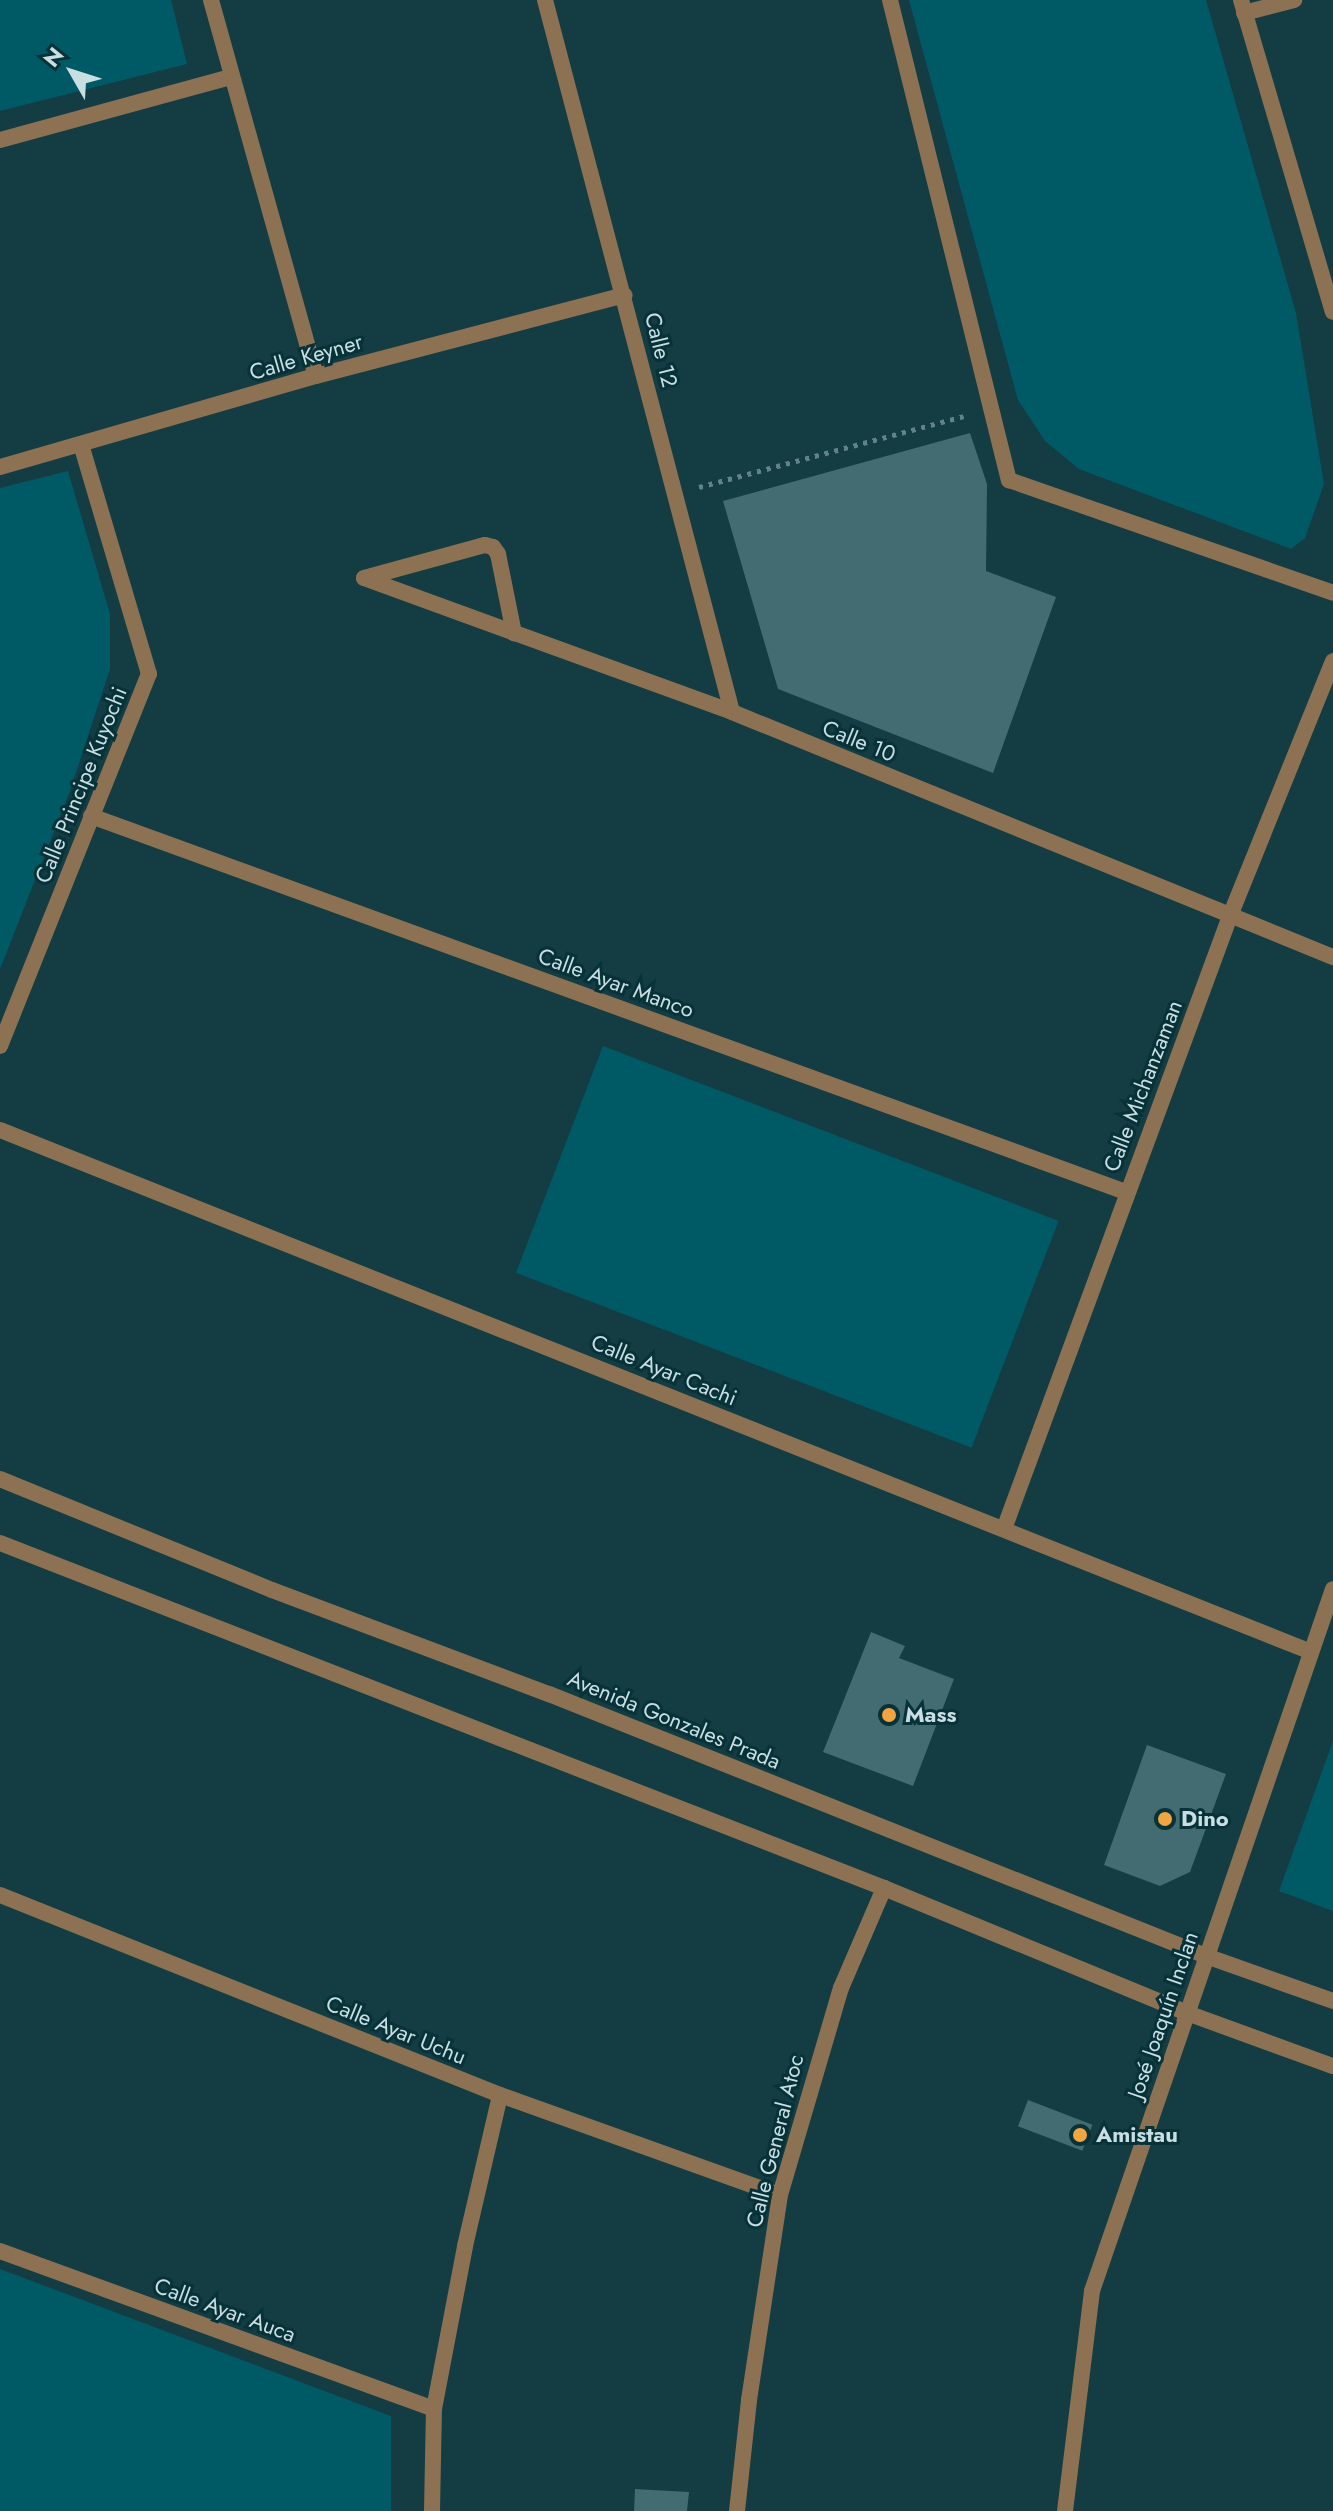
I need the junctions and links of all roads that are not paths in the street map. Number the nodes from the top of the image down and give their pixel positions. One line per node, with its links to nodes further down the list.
1 (211, 0): 6 (street)
2 (545, 0): 8 (street, Calle 12)
3 (890, 0): 13 (street)
4 (1294, 0): 5 (street)
5 (1242, 6): 9 (street)
6 (231, 77): 7 (street); 10 (street)
7 (0, 140)
8 (625, 295): 10 (street, Calle Keyner); 16 (street, Calle 12)
9 (1333, 312)
10 (316, 376): 11 (street, Calle Keyner)
11 (81, 445): 12 (street, Calle Keyner); 17 (street, Calle Principe Kuyochi)
12 (0, 467)
13 (1333, 593)
14 (514, 633): 14 (street, Calle 10); 16 (street, Calle 10)
15 (1333, 661): 18 (street, Calle Michanzaman)
16 (732, 712): 18 (street, Calle 10)
17 (91, 816): 20 (street, Calle Principe Kuyochi); 22 (street, Calle Ayar Manco)
18 (1230, 916): 19 (street, Calle 10); 22 (street, Calle Michanzaman)
19 (1333, 957)
20 (0, 1046)
21 (0, 1130): 24 (street, Calle Ayar Cachi)
22 (1126, 1192): 24 (street, Calle Michanzaman)
23 (0, 1479): 30 (street, Avenida Gonzales Prada)
24 (1004, 1529): 27 (street, Calle Ayar Cachi)
25 (0, 1543): 28 (street)
26 (1333, 1589): 27 (street, José Joaquín Inclan)
27 (1311, 1652): 30 (street, José Joaquín Inclan)
28 (884, 1888): 32 (street); 35 (street, Calle General Atoc)
29 (0, 1895): 34 (street, Calle Ayar Uchu)
30 (1206, 1956): 31 (street, Avenida Gonzales Prada); 32 (street, José Joaquín Inclan)
31 (1333, 2001)
32 (1187, 2013): 33 (street); 40 (street, José Joaquín Inclan)
33 (1333, 2066)
34 (500, 2095): 35 (street, Calle Ayar Uchu); 37 (street)
35 (780, 2195): 39 (street, Calle General Atoc)
36 (0, 2251): 37 (street, Calle Ayar Auca)
37 (434, 2409): 38 (street)
38 (432, 2511)
39 (737, 2511)
40 (1065, 2511)

